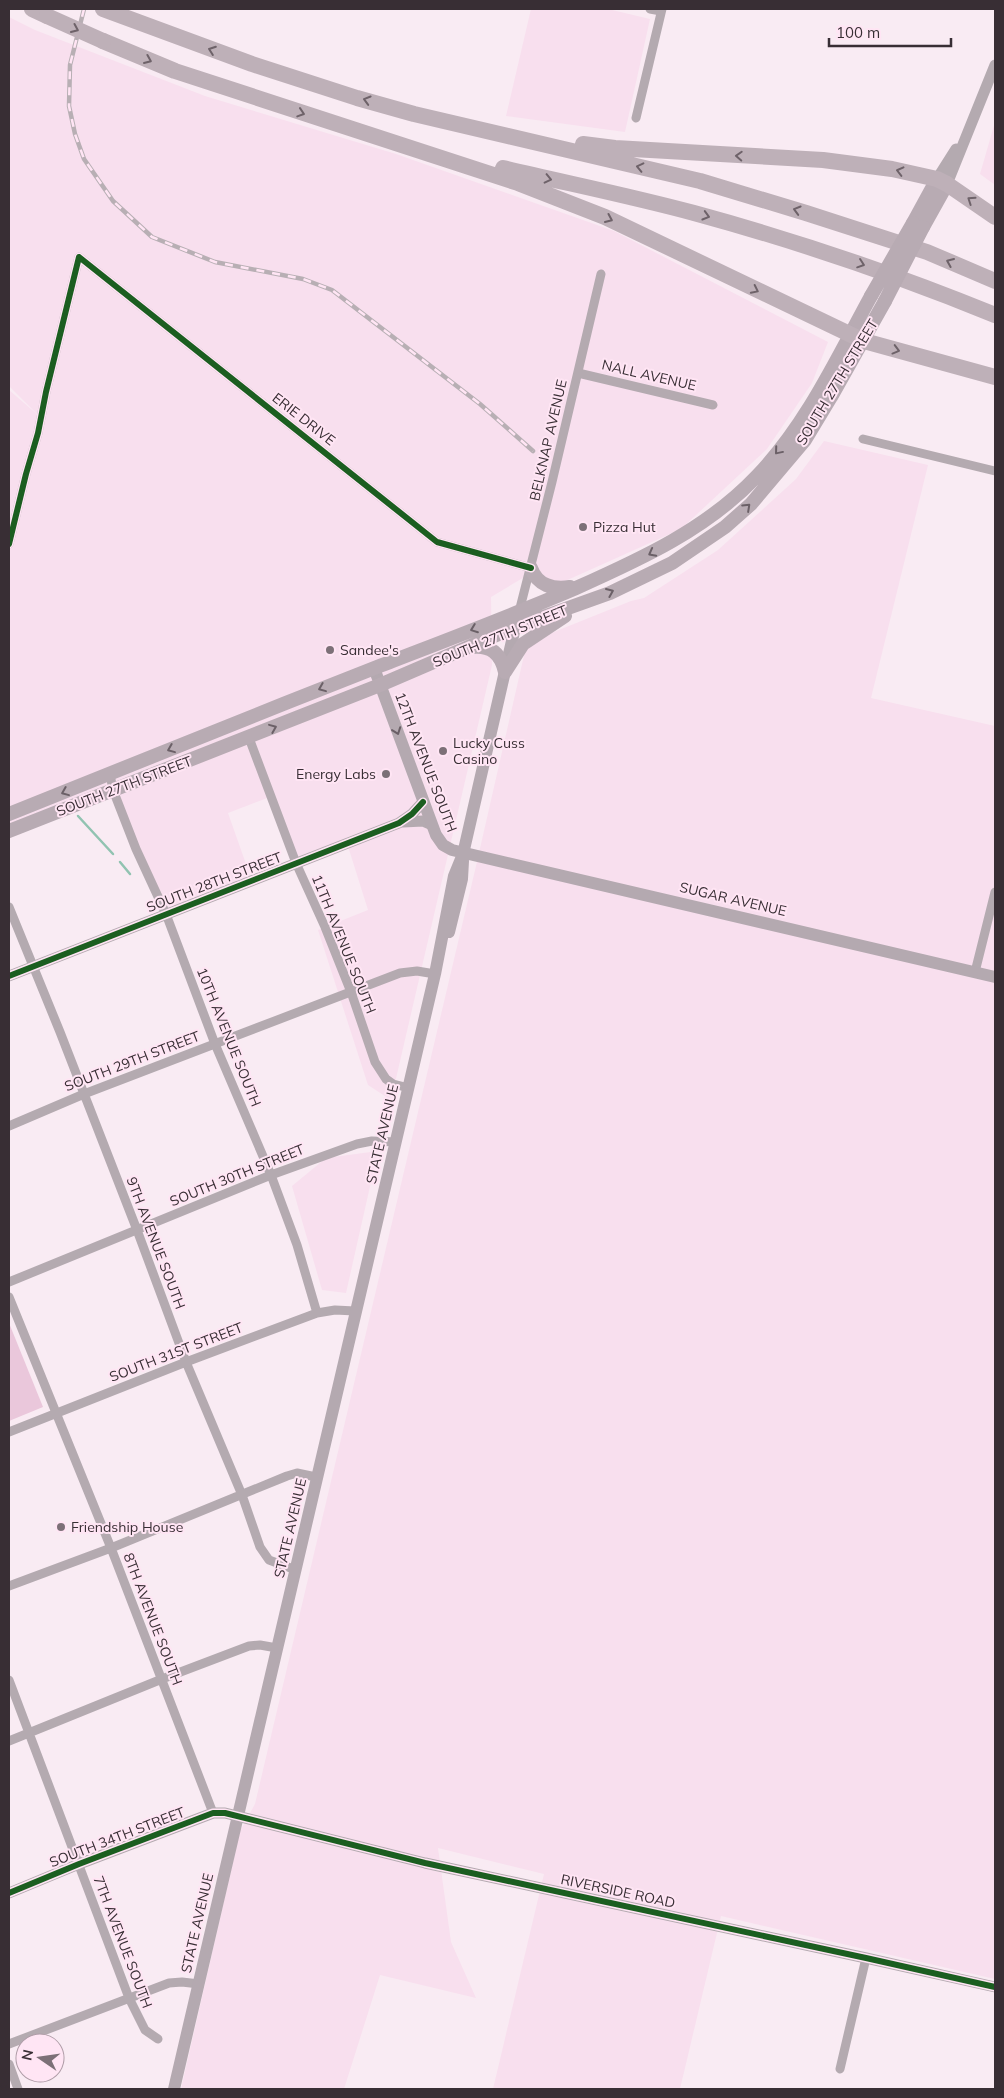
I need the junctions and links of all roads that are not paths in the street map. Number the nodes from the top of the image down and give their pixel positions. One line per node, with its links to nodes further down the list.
1 (32, 9): 8 (highway, one-way to 8, bridge)
2 (650, 9): 4 (street)
3 (107, 10): 6 (highway, one-way to 3)
4 (662, 10): 7 (street)
5 (995, 65): 9 (street)
6 (414, 114): 9 (highway, one-way to 6); 13 (highway, one-way to 6)
7 (636, 118)
8 (365, 133): 14 (highway, one-way to 14); 15 (highway, one-way to 15)
9 (942, 181): 10 (highway, one-way to 9); 11 (main road)
10 (995, 216)
11 (918, 225): 15 (main road, SOUTH 27TH STREET, bridge); 15 (main road, bridge)
12 (601, 274): 16 (street, BELKNAP AVENUE)
13 (995, 281)
14 (995, 315)
15 (856, 339): 17 (highway, one-way to 17); 23 (main road, SOUTH 27TH STREET, one-way to 23); 24 (main road, SOUTH 27TH STREET, one-way to 15)
16 (578, 373): 18 (street, NALL AVENUE); 22 (street, BELKNAP AVENUE)
17 (995, 377)
18 (713, 405)
19 (863, 439): 20 (street)
20 (995, 471)
21 (9, 544): 22 (street, ERIE DRIVE)
22 (531, 568): 23 (main road); 25 (street, BELKNAP AVENUE)
23 (580, 586): 25 (main road, SOUTH 27TH STREET)
24 (592, 600): 26 (main road, SOUTH 27TH STREET); 29 (main road)
25 (519, 612): 26 (main road, STATE AVENUE); 28 (main road, SOUTH 27TH STREET, one-way to 28)
26 (515, 627): 27 (main road, SOUTH 27TH STREET); 29 (main road, STATE AVENUE)
27 (466, 648): 29 (main road); 30 (main road, SOUTH 27TH STREET)
28 (374, 668): 30 (main road, 12TH AVENUE SOUTH); 32 (main road, SOUTH 27TH STREET, one-way to 32)
29 (505, 672): 39 (main road, STATE AVENUE)
30 (380, 685): 31 (main road, SOUTH 27TH STREET, one-way to 30); 34 (main road, 12TH AVENUE SOUTH, one-way to 34)
31 (249, 738): 33 (main road, SOUTH 27TH STREET); 40 (street, 11TH AVENUE SOUTH)
32 (110, 774): 33 (street, 10TH AVENUE SOUTH); 35 (main road, SOUTH 27TH STREET, one-way to 35)
33 (114, 790): 38 (main road, SOUTH 27TH STREET); 43 (street, 10TH AVENUE SOUTH)
34 (423, 802): 36 (street, SOUTH 28TH STREET); 37 (main road, 12TH AVENUE SOUTH)
35 (9, 814)
36 (399, 823): 37 (street, SOUTH 28TH STREET); 40 (street, SOUTH 28TH STREET)
37 (432, 825): 39 (main road, 12TH AVENUE SOUTH)
38 (9, 832)
39 (463, 854): 45 (main road, SUGAR AVENUE); 46 (main road, STATE AVENUE)
40 (296, 863): 43 (street, SOUTH 28TH STREET); 49 (street, 11TH AVENUE SOUTH)
41 (995, 892): 45 (street)
42 (9, 907): 44 (street, 9TH AVENUE SOUTH)
43 (166, 914): 44 (street, SOUTH 28TH STREET); 50 (street, 10TH AVENUE SOUTH)
44 (32, 967): 47 (street, SOUTH 28TH STREET); 52 (street, 9TH AVENUE SOUTH)
45 (975, 972): 48 (main road, SUGAR AVENUE)
46 (436, 974): 49 (street, SOUTH 29TH STREET); 51 (main road, STATE AVENUE)
47 (9, 976)
48 (995, 977)
49 (351, 992): 50 (street, SOUTH 29TH STREET); 51 (street, 11TH AVENUE SOUTH)
50 (215, 1044): 52 (street, SOUTH 29TH STREET); 55 (street, 10TH AVENUE SOUTH)
51 (409, 1088): 54 (main road, STATE AVENUE)
52 (84, 1094): 53 (street, SOUTH 29TH STREET); 56 (street, 9TH AVENUE SOUTH)
53 (9, 1126)
54 (396, 1142): 55 (street, SOUTH 30TH STREET); 59 (main road, STATE AVENUE)
55 (271, 1175): 56 (street, SOUTH 30TH STREET); 60 (street, 10TH AVENUE SOUTH)
56 (138, 1230): 57 (street, SOUTH 30TH STREET); 61 (street, 9TH AVENUE SOUTH)
57 (9, 1282)
58 (9, 1297): 62 (street, 8TH AVENUE SOUTH)
59 (355, 1311): 60 (street, SOUTH 31ST STREET); 64 (main road, STATE AVENUE)
60 (317, 1313): 61 (street, SOUTH 31ST STREET)
61 (186, 1362): 62 (street, SOUTH 31ST STREET); 65 (street, 9TH AVENUE SOUTH)
62 (57, 1413): 63 (street, SOUTH 31ST STREET); 66 (street, 8TH AVENUE SOUTH)
63 (9, 1432)
64 (316, 1477): 65 (street); 67 (main road, STATE AVENUE)
65 (242, 1494): 66 (street); 67 (street, 9TH AVENUE SOUTH)
66 (111, 1548): 68 (street); 70 (street, 8TH AVENUE SOUTH)
67 (296, 1570): 69 (main road, STATE AVENUE)
68 (9, 1586)
69 (277, 1648): 70 (street); 75 (main road, STATE AVENUE)
70 (162, 1679): 72 (street); 74 (street, 8TH AVENUE SOUTH)
71 (9, 1680): 72 (street, 7TH AVENUE SOUTH)
72 (30, 1734): 73 (street); 76 (street, 7TH AVENUE SOUTH)
73 (9, 1741)
74 (213, 1813): 75 (street, SOUTH 34TH STREET); 76 (street, SOUTH 34TH STREET)
75 (237, 1815): 78 (street, RIVERSIDE ROAD); 79 (main road, STATE AVENUE)
76 (79, 1864): 77 (street, SOUTH 34TH STREET); 81 (street, 7TH AVENUE SOUTH)
77 (9, 1893)
78 (866, 1958): 80 (street, RIVERSIDE ROAD); 85 (street)
79 (199, 1984): 81 (street); 87 (main road, STATE AVENUE)
80 (995, 1987)
81 (129, 1998): 82 (street, 7TH AVENUE SOUTH); 83 (street)
82 (158, 2039)
83 (9, 2044)
84 (9, 2064): 86 (street)
85 (840, 2069)
86 (18, 2089)
87 (174, 2089)

